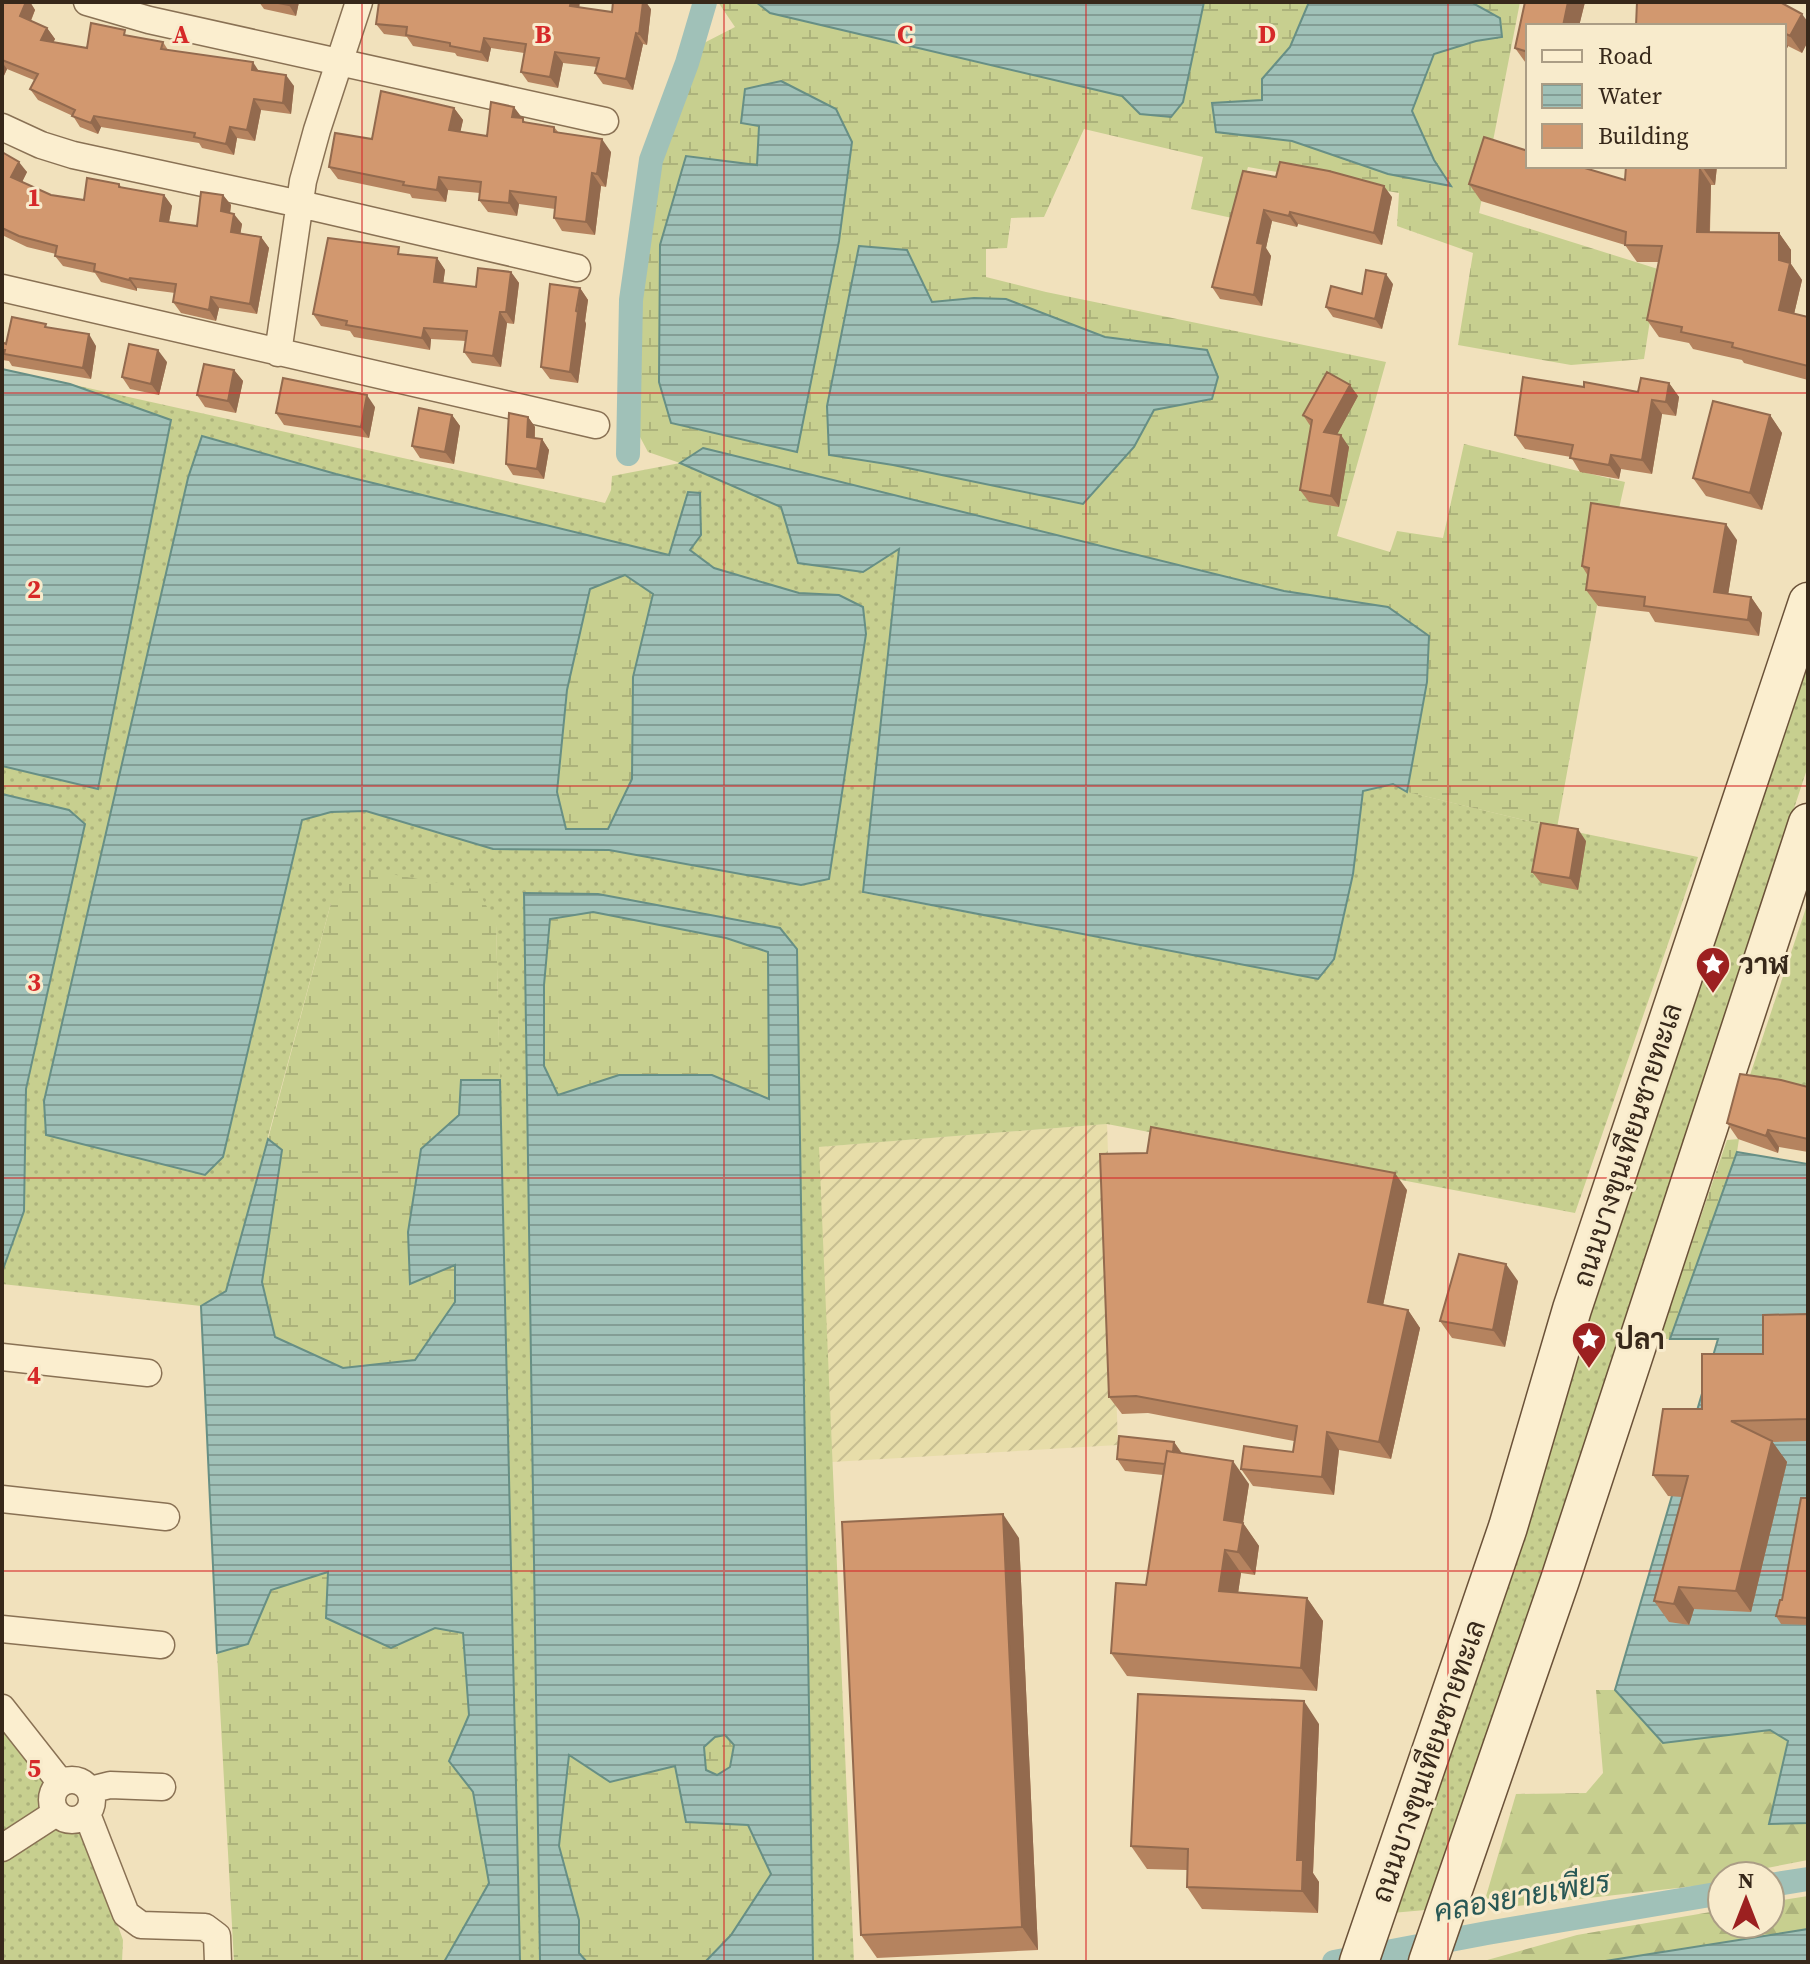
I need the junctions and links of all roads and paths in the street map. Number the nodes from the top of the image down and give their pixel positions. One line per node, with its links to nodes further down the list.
1 (87, 2): 3 (street)
2 (359, 2): 3 (street)
3 (339, 62): 4 (street); 6 (street)
4 (605, 121)
5 (2, 127): 6 (street)
6 (300, 204): 7 (street); 9 (street)
7 (577, 268)
8 (2, 288): 9 (street)
9 (278, 353): 10 (street)
10 (596, 425)
11 (1808, 602): 26 (main road, ถนนบางขุนเทียนชายทะเล)
12 (1808, 823): 27 (main road)
13 (2, 1357): 14 (street)
14 (148, 1373)
15 (2, 1499): 16 (street)
16 (166, 1517)
17 (2, 1629): 18 (street)
18 (161, 1645)
19 (2, 1708): 20 (street)
20 (61, 1783): 22 (street); 23 (street)
21 (162, 1787): 22 (street)
22 (88, 1802): 23 (street); 25 (street)
23 (56, 1813): 24 (street)
24 (2, 1848)
25 (218, 1962)
26 (1359, 1962)
27 (1428, 1962)

